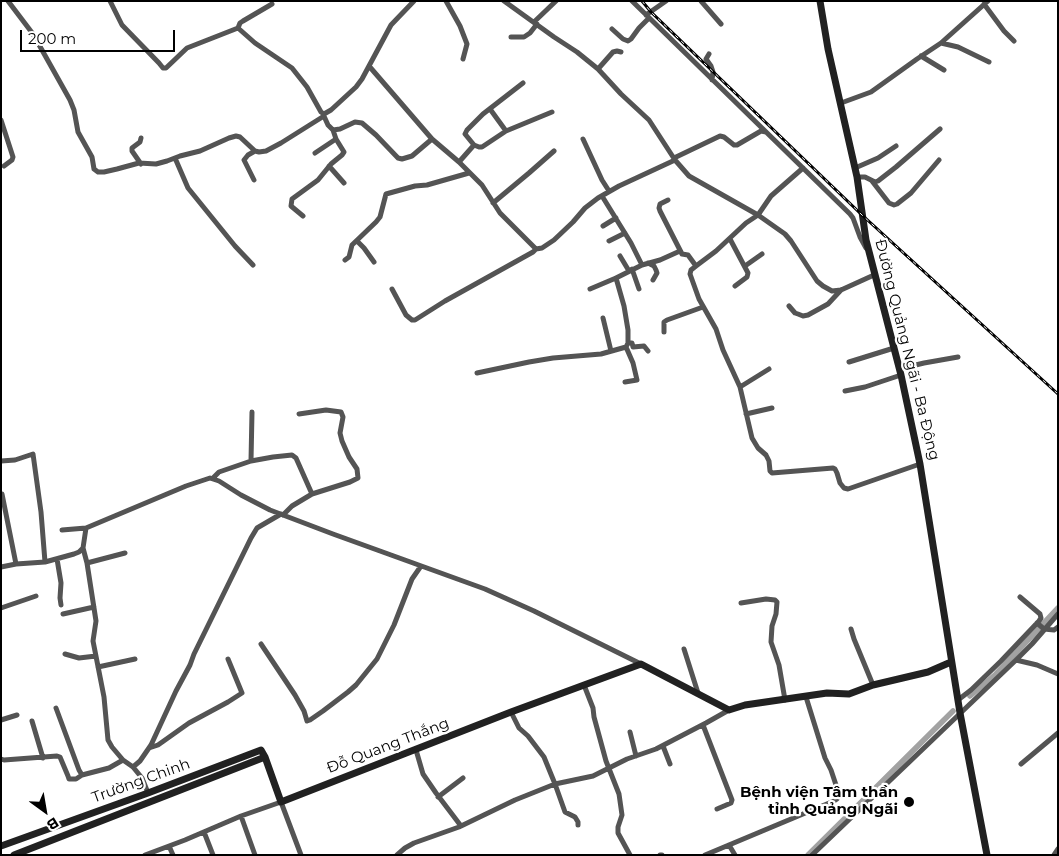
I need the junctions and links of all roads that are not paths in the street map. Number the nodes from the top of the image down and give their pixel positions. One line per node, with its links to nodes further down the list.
1 (8, 1): 53 (street)
2 (110, 1): 16 (street)
3 (414, 1): 26 (street)
4 (446, 1): 24 (street)
5 (504, 1): 14 (street)
6 (556, 1): 14 (street)
7 (632, 1): 13 (street)
8 (666, 1): 13 (street)
9 (700, 1): 15 (street)
10 (820, 1): 31 (street, Đường Quảng Ngãi - Ba Động)
11 (986, 3): 19 (street); 20 (street)
12 (272, 4): 16 (street)
13 (648, 16): 17 (street); 29 (street)
14 (535, 23): 18 (street); 27 (street)
15 (721, 24)
16 (238, 28): 34 (street)
17 (612, 29)
18 (511, 37)
19 (1014, 41)
20 (941, 43): 23 (street); 25 (street)
21 (621, 52): 27 (street)
22 (709, 54): 29 (street)
23 (922, 56): 28 (street); 31 (street)
24 (464, 59)
25 (989, 62)
26 (369, 66): 34 (street); 42 (street)
27 (598, 69): 50 (street)
28 (944, 70)
29 (712, 80): 39 (street)
30 (523, 82): 32 (street)
31 (841, 103): 57 (street, Đường Quảng Ngãi - Ba Động)
32 (490, 109): 38 (street); 44 (street)
33 (552, 112): 38 (street)
34 (323, 115): 37 (street); 46 (street)
35 (1, 120): 54 (street)
36 (940, 129): 61 (street)
37 (334, 130): 41 (street); 42 (street)
38 (506, 131): 44 (street)
39 (766, 132): 50 (street); 56 (street)
40 (141, 138): 53 (street)
41 (336, 139): 48 (street); 55 (street)
42 (432, 139): 52 (street)
43 (583, 139): 63 (street)
44 (474, 145): 52 (street)
45 (896, 146): 57 (street)
46 (255, 151): 49 (street); 60 (street)
47 (554, 151): 66 (street)
48 (315, 153)
49 (175, 158): 53 (street); 83 (street)
50 (675, 159): 63 (street); 67 (street)
51 (939, 160): 61 (street)
52 (459, 162): 58 (street)
53 (140, 164)
54 (4, 166)
55 (329, 166): 62 (street); 68 (street)
56 (804, 168): 67 (street); 78 (street)
57 (855, 168): 59 (street, Đường Quảng Ngãi - Ba Động)
58 (469, 173): 66 (street); 73 (street)
59 (857, 177): 61 (street); 78 (street, Đường Quảng Ngãi - Ba Động)
60 (254, 180)
61 (872, 181)
62 (344, 182)
63 (609, 191): 64 (street)
64 (602, 196): 69 (street); 75 (street)
65 (668, 200): 76 (street)
66 (493, 203): 75 (street)
67 (758, 215): 72 (street); 94 (street)
68 (303, 216)
69 (616, 218): 70 (street); 71 (street)
70 (603, 226)
71 (625, 233): 74 (street); 82 (street)
72 (730, 239): 84 (street); 85 (street)
73 (357, 241): 80 (street); 81 (street)
74 (609, 241)
75 (536, 249): 91 (street)
76 (680, 251): 82 (street); 84 (street)
77 (762, 254): 85 (street)
78 (870, 255): 87 (street, Đường Quảng Ngãi - Ba Động)
79 (620, 256): 86 (street)
80 (346, 260)
81 (374, 262)
82 (645, 264): 86 (street); 89 (street)
83 (253, 265)
84 (696, 266): 96 (street)
85 (745, 266): 90 (street)
86 (631, 270): 88 (street); 93 (street)
87 (874, 275): 94 (street); 100 (street, Đường Quảng Ngãi - Ba Động)
88 (616, 278): 92 (street); 99 (street)
89 (653, 280)
90 (735, 286)
91 (392, 289)
92 (590, 289)
93 (639, 289)
94 (841, 290): 95 (street)
95 (789, 306)
96 (703, 307): 98 (street); 109 (street)
97 (603, 318): 101 (street)
98 (664, 332)
99 (627, 345): 101 (street); 102 (street); 108 (street)
100 (894, 348): 104 (street); 106 (street, Đường Quảng Ngãi - Ba Động)
101 (611, 351): 107 (street)
102 (648, 351)
103 (958, 357): 106 (street)
104 (849, 362)
105 (769, 369): 109 (street)
106 (900, 372): 110 (street); 117 (street, Đường Quảng Ngãi - Ba Động)
107 (477, 373)
108 (625, 382)
109 (740, 387): 114 (street)
110 (845, 391)
111 (772, 408): 114 (street)
112 (252, 412): 116 (street)
113 (299, 414): 120 (street)
114 (746, 414): 117 (street)
115 (1, 461): 127 (street)
116 (251, 462): 118 (street); 120 (street)
117 (920, 464): 150 (street, Đường Quảng Ngãi - Ba Động)
118 (213, 478): 121 (street); 122 (street)
119 (2, 494): 129 (street)
120 (312, 494): 121 (street)
121 (282, 514): 130 (street); 171 (street)
122 (86, 528): 123 (street); 124 (street)
123 (62, 530)
124 (83, 548): 126 (street); 128 (street)
125 (125, 553): 128 (street)
126 (57, 559): 127 (street); 135 (street)
127 (45, 562): 129 (street)
128 (87, 562): 136 (street)
129 (16, 564): 131 (street)
130 (421, 566): 143 (street); 151 (street)
131 (1, 567)
132 (36, 596): 137 (street)
133 (1020, 597): 140 (street)
134 (742, 603): 158 (street)
135 (61, 605)
136 (94, 607): 138 (street); 146 (street)
137 (1, 608)
138 (63, 614)
139 (1058, 614): 140 (street)
140 (1041, 626): 141 (street); 149 (street); 159 (street)
141 (1058, 627)
142 (851, 629): 155 (street)
143 (261, 644)
144 (684, 649): 156 (street)
145 (65, 654): 146 (street)
146 (96, 656): 152 (street)
147 (135, 659): 152 (street)
148 (228, 660): 171 (street)
149 (1016, 660): 153 (street); 163 (street)
150 (951, 662): 155 (street); 159 (street, Đường Quảng Ngãi - Ba Động)
151 (640, 664): 154 (street, Đỗ Quang Thắng); 156 (street)
152 (98, 668): 177 (street)
153 (1058, 674)
154 (584, 685): 162 (street, Đỗ Quang Thắng); 181 (street)
155 (873, 685): 157 (street)
156 (698, 694): 161 (street)
157 (806, 696): 158 (street); 193 (street)
158 (785, 700): 161 (street)
159 (958, 700): 163 (street, Đường Quảng Ngãi - Ba Động)
160 (56, 708): 182 (street)
161 (729, 710): 167 (street)
162 (511, 712): 172 (street, Đỗ Quang Thắng); 184 (street)
163 (960, 712): 207 (street); 208 (street, Đường Quảng Ngãi - Ba Động)
164 (17, 715): 165 (street)
165 (1, 720)
166 (32, 721): 175 (street)
167 (703, 725): 170 (street); 188 (street)
168 (630, 732): 174 (street)
169 (1058, 733): 179 (street)
170 (663, 746): 174 (street); 178 (street)
171 (149, 748): 180 (street)
172 (416, 750): 186 (street); 187 (street, Đỗ Quang Thắng)
173 (263, 753): 185 (street, Trường Chinh); 187 (street); 197 (street, Trường Chinh)
174 (636, 756): 181 (street)
175 (43, 758): 176 (street); 182 (street)
176 (1, 759)
177 (123, 760): 180 (street); 182 (street)
178 (670, 764)
179 (1021, 764)
180 (133, 767): 185 (street)
181 (609, 768): 184 (street); 204 (street)
182 (82, 774)
183 (463, 778): 186 (street)
184 (555, 784): 190 (street); 191 (street)
185 (148, 793): 194 (street, Trường Chinh)
186 (438, 797): 190 (street)
187 (281, 802): 189 (street, Đỗ Quang Thắng); 202 (street)
188 (717, 809)
189 (240, 816): 192 (street, Đỗ Quang Thắng); 201 (street)
190 (461, 826): 203 (street)
191 (578, 826)
192 (204, 832): 195 (street, Đỗ Quang Thắng); 200 (street)
193 (729, 845): 205 (street); 206 (street)
194 (1, 846)
195 (169, 846): 198 (street, Đỗ Quang Thắng); 199 (street)
196 (1058, 848): 209 (street)
197 (14, 855)
198 (145, 855)
199 (173, 855)
200 (213, 855)
201 (255, 855)
202 (301, 855)
203 (397, 855)
204 (630, 855)
205 (705, 855)
206 (735, 855)
207 (812, 855)
208 (987, 855)
209 (1054, 855)

